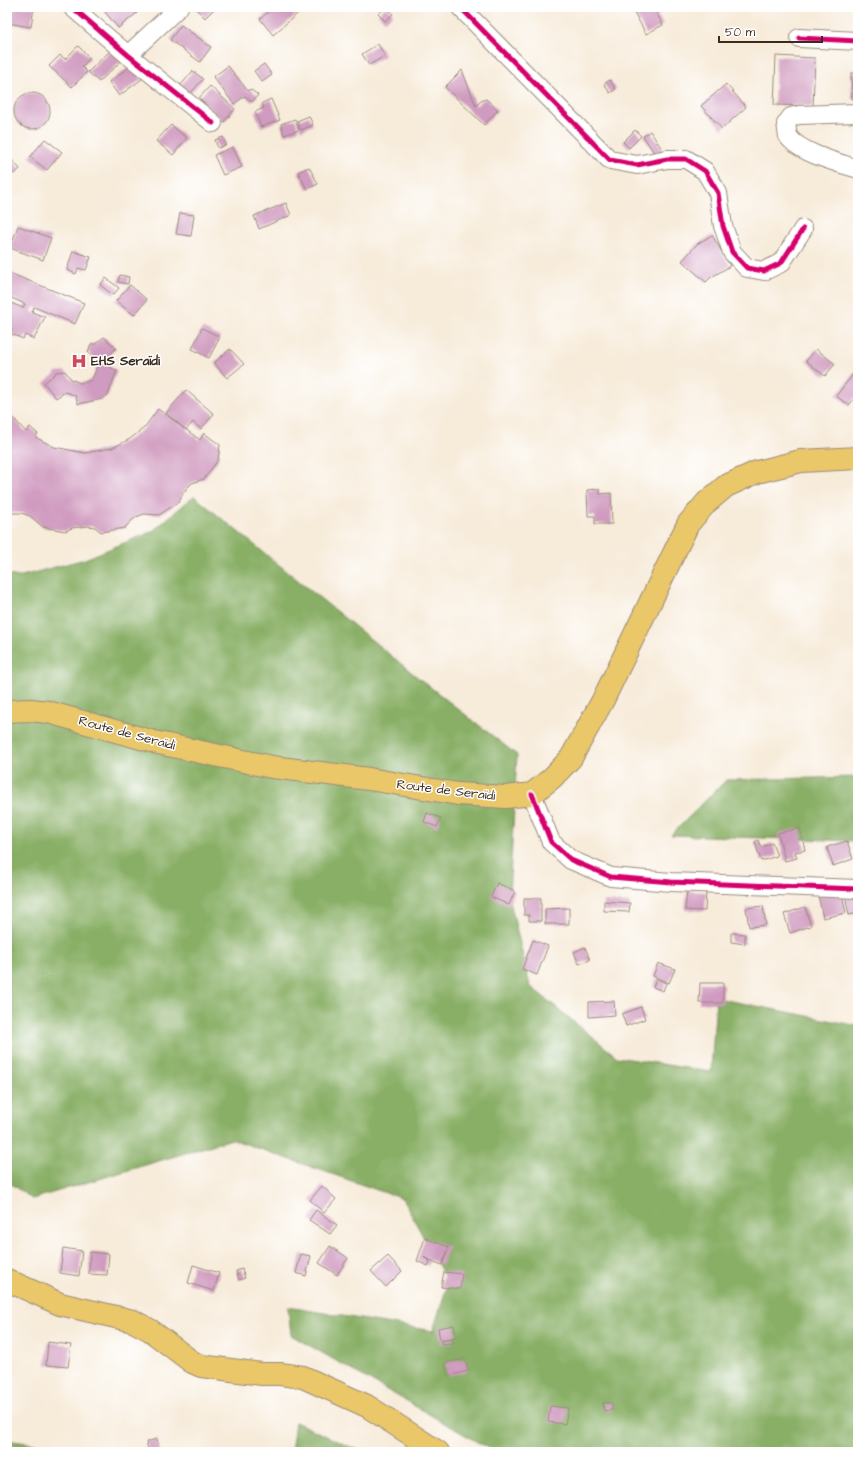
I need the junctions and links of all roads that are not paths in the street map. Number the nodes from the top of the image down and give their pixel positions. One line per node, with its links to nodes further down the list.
1 (72, 7): 6 (street)
2 (179, 7): 6 (street)
3 (460, 7): 10 (street)
4 (799, 38): 5 (street)
5 (858, 41)
6 (128, 56): 8 (street)
7 (858, 113): 9 (street)
8 (212, 123)
9 (858, 169)
10 (803, 229)
11 (858, 458): 13 (main road)
12 (7, 711): 13 (main road, Route de Seraïdi)
13 (532, 794): 14 (street)
14 (858, 888)
15 (7, 1280): 16 (main road)
16 (438, 1452)

